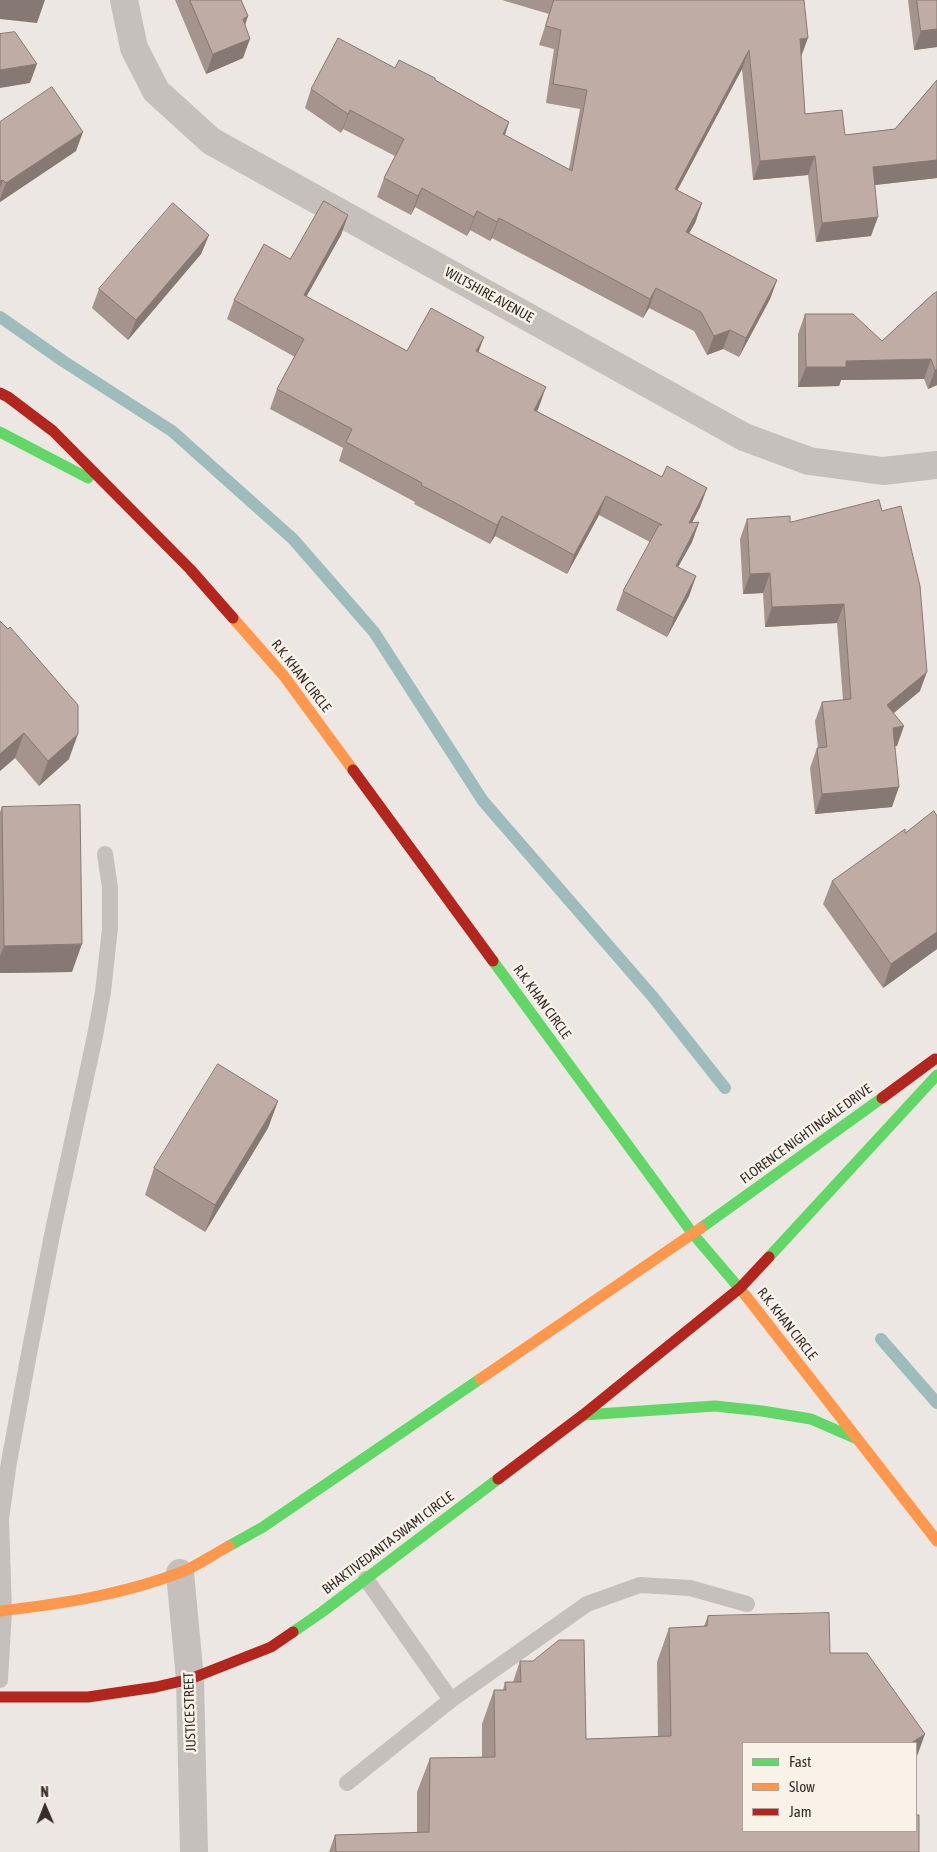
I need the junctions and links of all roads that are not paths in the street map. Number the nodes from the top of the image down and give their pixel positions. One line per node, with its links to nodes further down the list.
1 (124, 0): 4 (street, WILTSHIRE AVENUE)
2 (0, 393): 5 (street, R.K. KHAN CIRCLE)
3 (0, 432): 5 (street, R.K. KHAN CIRCLE)
4 (937, 465)
5 (112, 490): 9 (street, R.K. KHAN CIRCLE)
6 (105, 854): 17 (lane)
7 (937, 1058): 9 (street, FLORENCE NIGHTINGALE DRIVE)
8 (937, 1075): 10 (street)
9 (693, 1234): 10 (street, R.K. KHAN CIRCLE); 14 (street)
10 (740, 1288): 11 (street, BHAKTIVEDANTA SWAMI CIRCLE); 12 (street, R.K. KHAN CIRCLE)
11 (583, 1415): 12 (street); 15 (street, BHAKTIVEDANTA SWAMI CIRCLE)
12 (858, 1440): 13 (street, R.K. KHAN CIRCLE)
13 (937, 1542)
14 (180, 1573): 17 (street); 18 (street, JUSTICE STREET)
15 (366, 1579): 18 (street, BHAKTIVEDANTA SWAMI CIRCLE); 21 (lane)
16 (747, 1604): 21 (lane)
17 (2, 1611): 19 (lane)
18 (190, 1679): 20 (street, BHAKTIVEDANTA SWAMI CIRCLE); 23 (street, JUSTICE STREET)
19 (0, 1680)
20 (0, 1697)
21 (451, 1700): 22 (lane)
22 (347, 1783)
23 (194, 1852)

